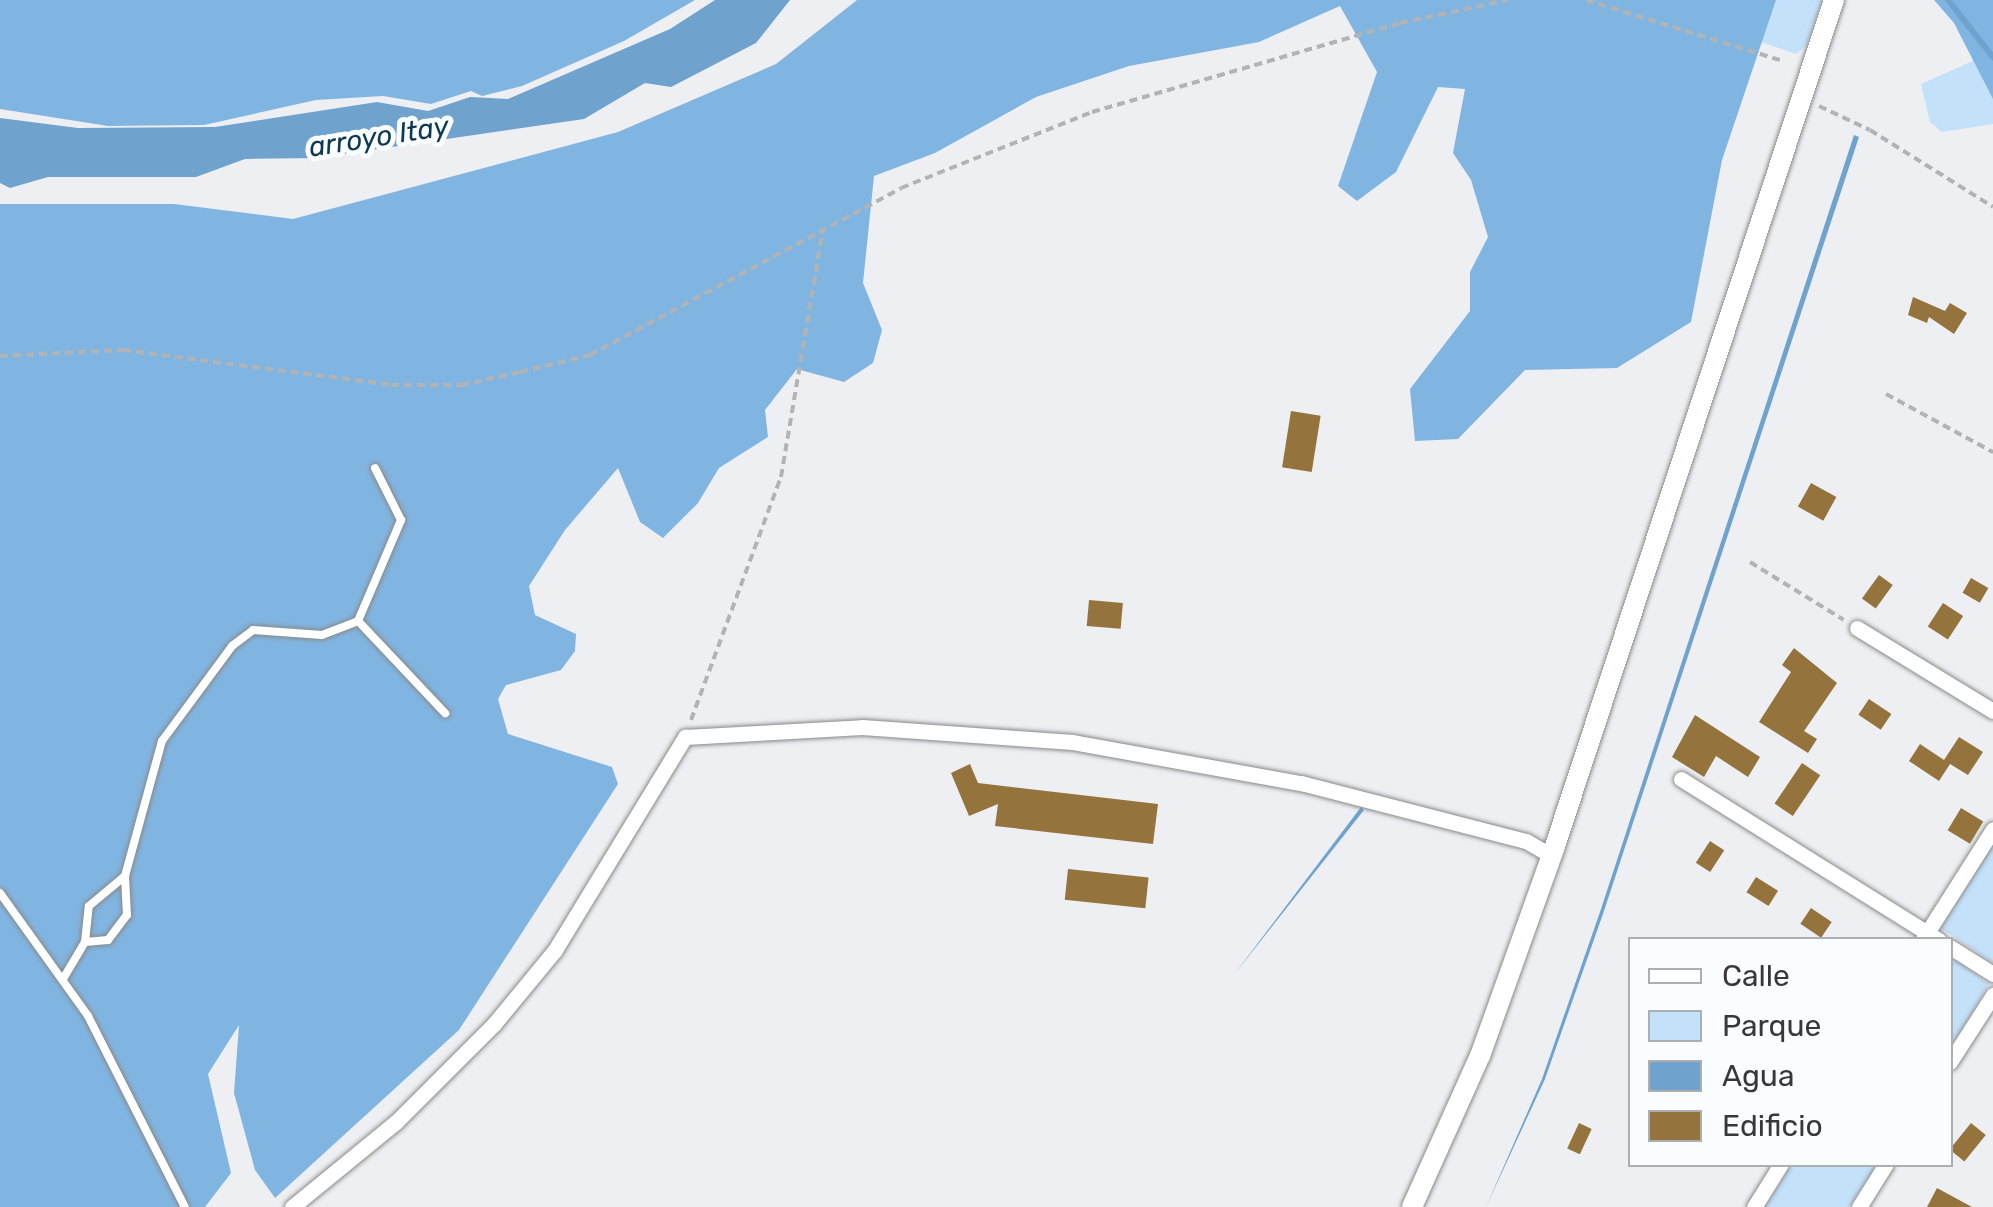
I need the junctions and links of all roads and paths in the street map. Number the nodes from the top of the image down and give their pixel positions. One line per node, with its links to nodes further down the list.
1 (1508, 0): 7 (path)
2 (1586, 0): 4 (path)
3 (1834, 0): 5 (street)
4 (1782, 61)
5 (1801, 97): 6 (path); 20 (street)
6 (1993, 207)
7 (822, 229): 8 (path); 17 (path)
8 (0, 356)
9 (1886, 394): 10 (path)
10 (1993, 452)
11 (375, 468): 13 (lane)
12 (1750, 562): 14 (path)
13 (358, 621): 16 (lane); 21 (lane)
14 (1857, 628): 15 (street)
15 (1993, 711)
16 (446, 713)
17 (685, 737): 20 (street); 33 (street)
18 (1680, 779): 23 (street)
19 (1993, 828): 23 (street)
20 (1552, 856): 34 (street)
21 (126, 876): 24 (lane); 24 (lane)
22 (0, 893): 27 (lane)
23 (1930, 937)
24 (85, 942): 27 (lane)
25 (1953, 949): 26 (street)
26 (1993, 974)
27 (64, 978): 32 (lane)
28 (1993, 995): 29 (street)
29 (1953, 1057)
30 (1779, 1167): 35 (street)
31 (1884, 1167): 36 (street)
32 (184, 1207)
33 (292, 1207)
34 (1412, 1207)
35 (1754, 1207)
36 (1859, 1207)

